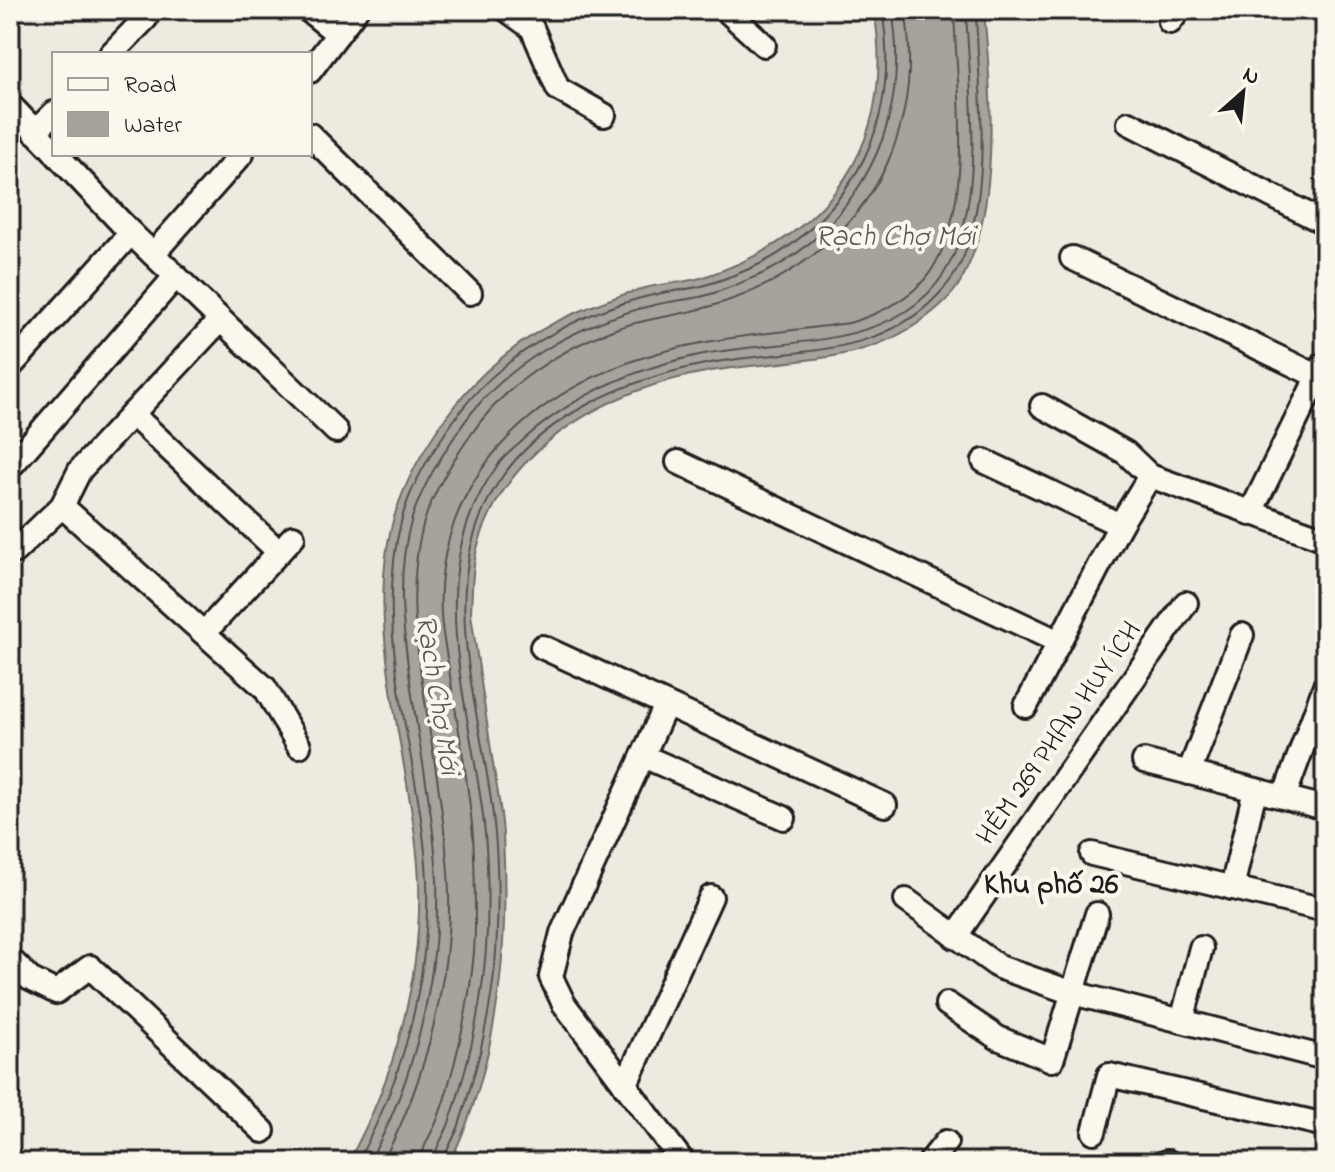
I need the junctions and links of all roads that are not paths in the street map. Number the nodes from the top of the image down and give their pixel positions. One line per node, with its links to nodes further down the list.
1 (308, 10): 6 (street)
2 (356, 10): 6 (street)
3 (507, 10): 12 (street)
4 (726, 10): 7 (street)
5 (146, 18): 8 (street)
6 (338, 34): 9 (street)
7 (764, 45)
8 (113, 52)
9 (312, 68)
10 (10, 105): 14 (street)
11 (52, 115): 14 (street)
12 (604, 115)
13 (1129, 123): 19 (street)
14 (35, 132): 16 (street)
15 (312, 137): 24 (street)
16 (52, 150)
17 (58, 156): 20 (street)
18 (240, 156): 21 (street)
19 (1325, 223)
20 (131, 233): 21 (street); 26 (street)
21 (153, 254): 23 (street)
22 (1072, 258): 27 (street)
23 (176, 276): 25 (street); 33 (street)
24 (470, 293)
25 (220, 320): 29 (street); 30 (street)
26 (10, 367)
27 (1321, 370): 36 (street)
28 (1042, 406): 34 (street)
29 (132, 414): 35 (street); 41 (street)
30 (336, 431)
31 (984, 461): 37 (street)
32 (678, 462): 43 (street)
33 (10, 467)
34 (1150, 476): 36 (street); 37 (street)
35 (62, 506): 39 (street); 41 (street)
36 (1250, 514): 38 (street)
37 (1120, 525): 43 (street)
38 (1325, 539)
39 (10, 553)
40 (1186, 603): 63 (street, HẺM 269 PHAN HUY ÍCH)
41 (204, 633): 48 (street)
42 (1242, 635): 51 (street)
43 (1059, 642): 47 (street)
44 (542, 647): 46 (street)
45 (1325, 686): 53 (street)
46 (666, 705): 49 (street); 54 (street)
47 (1026, 706)
48 (299, 746)
49 (643, 756): 56 (street); 70 (street)
50 (1144, 761): 51 (street)
51 (1189, 773): 52 (street)
52 (1255, 790): 53 (street); 58 (street)
53 (1284, 797): 55 (street)
54 (885, 805)
55 (1325, 808)
56 (784, 818)
57 (1092, 854): 58 (street)
58 (1232, 888): 61 (street)
59 (711, 897): 70 (street)
60 (906, 900): 63 (street)
61 (1325, 910)
62 (1097, 914): 66 (street)
63 (955, 937): 66 (street)
64 (1201, 948): 68 (street)
65 (10, 959): 72 (street)
66 (1073, 993): 67 (street); 68 (street)
67 (947, 1004)
68 (1182, 1021): 69 (street)
69 (1325, 1058)
70 (625, 1086): 75 (street)
71 (1325, 1125): 73 (street)
72 (263, 1131)
73 (1094, 1132)
74 (946, 1142): 76 (street)
75 (683, 1162)
76 (930, 1162)

